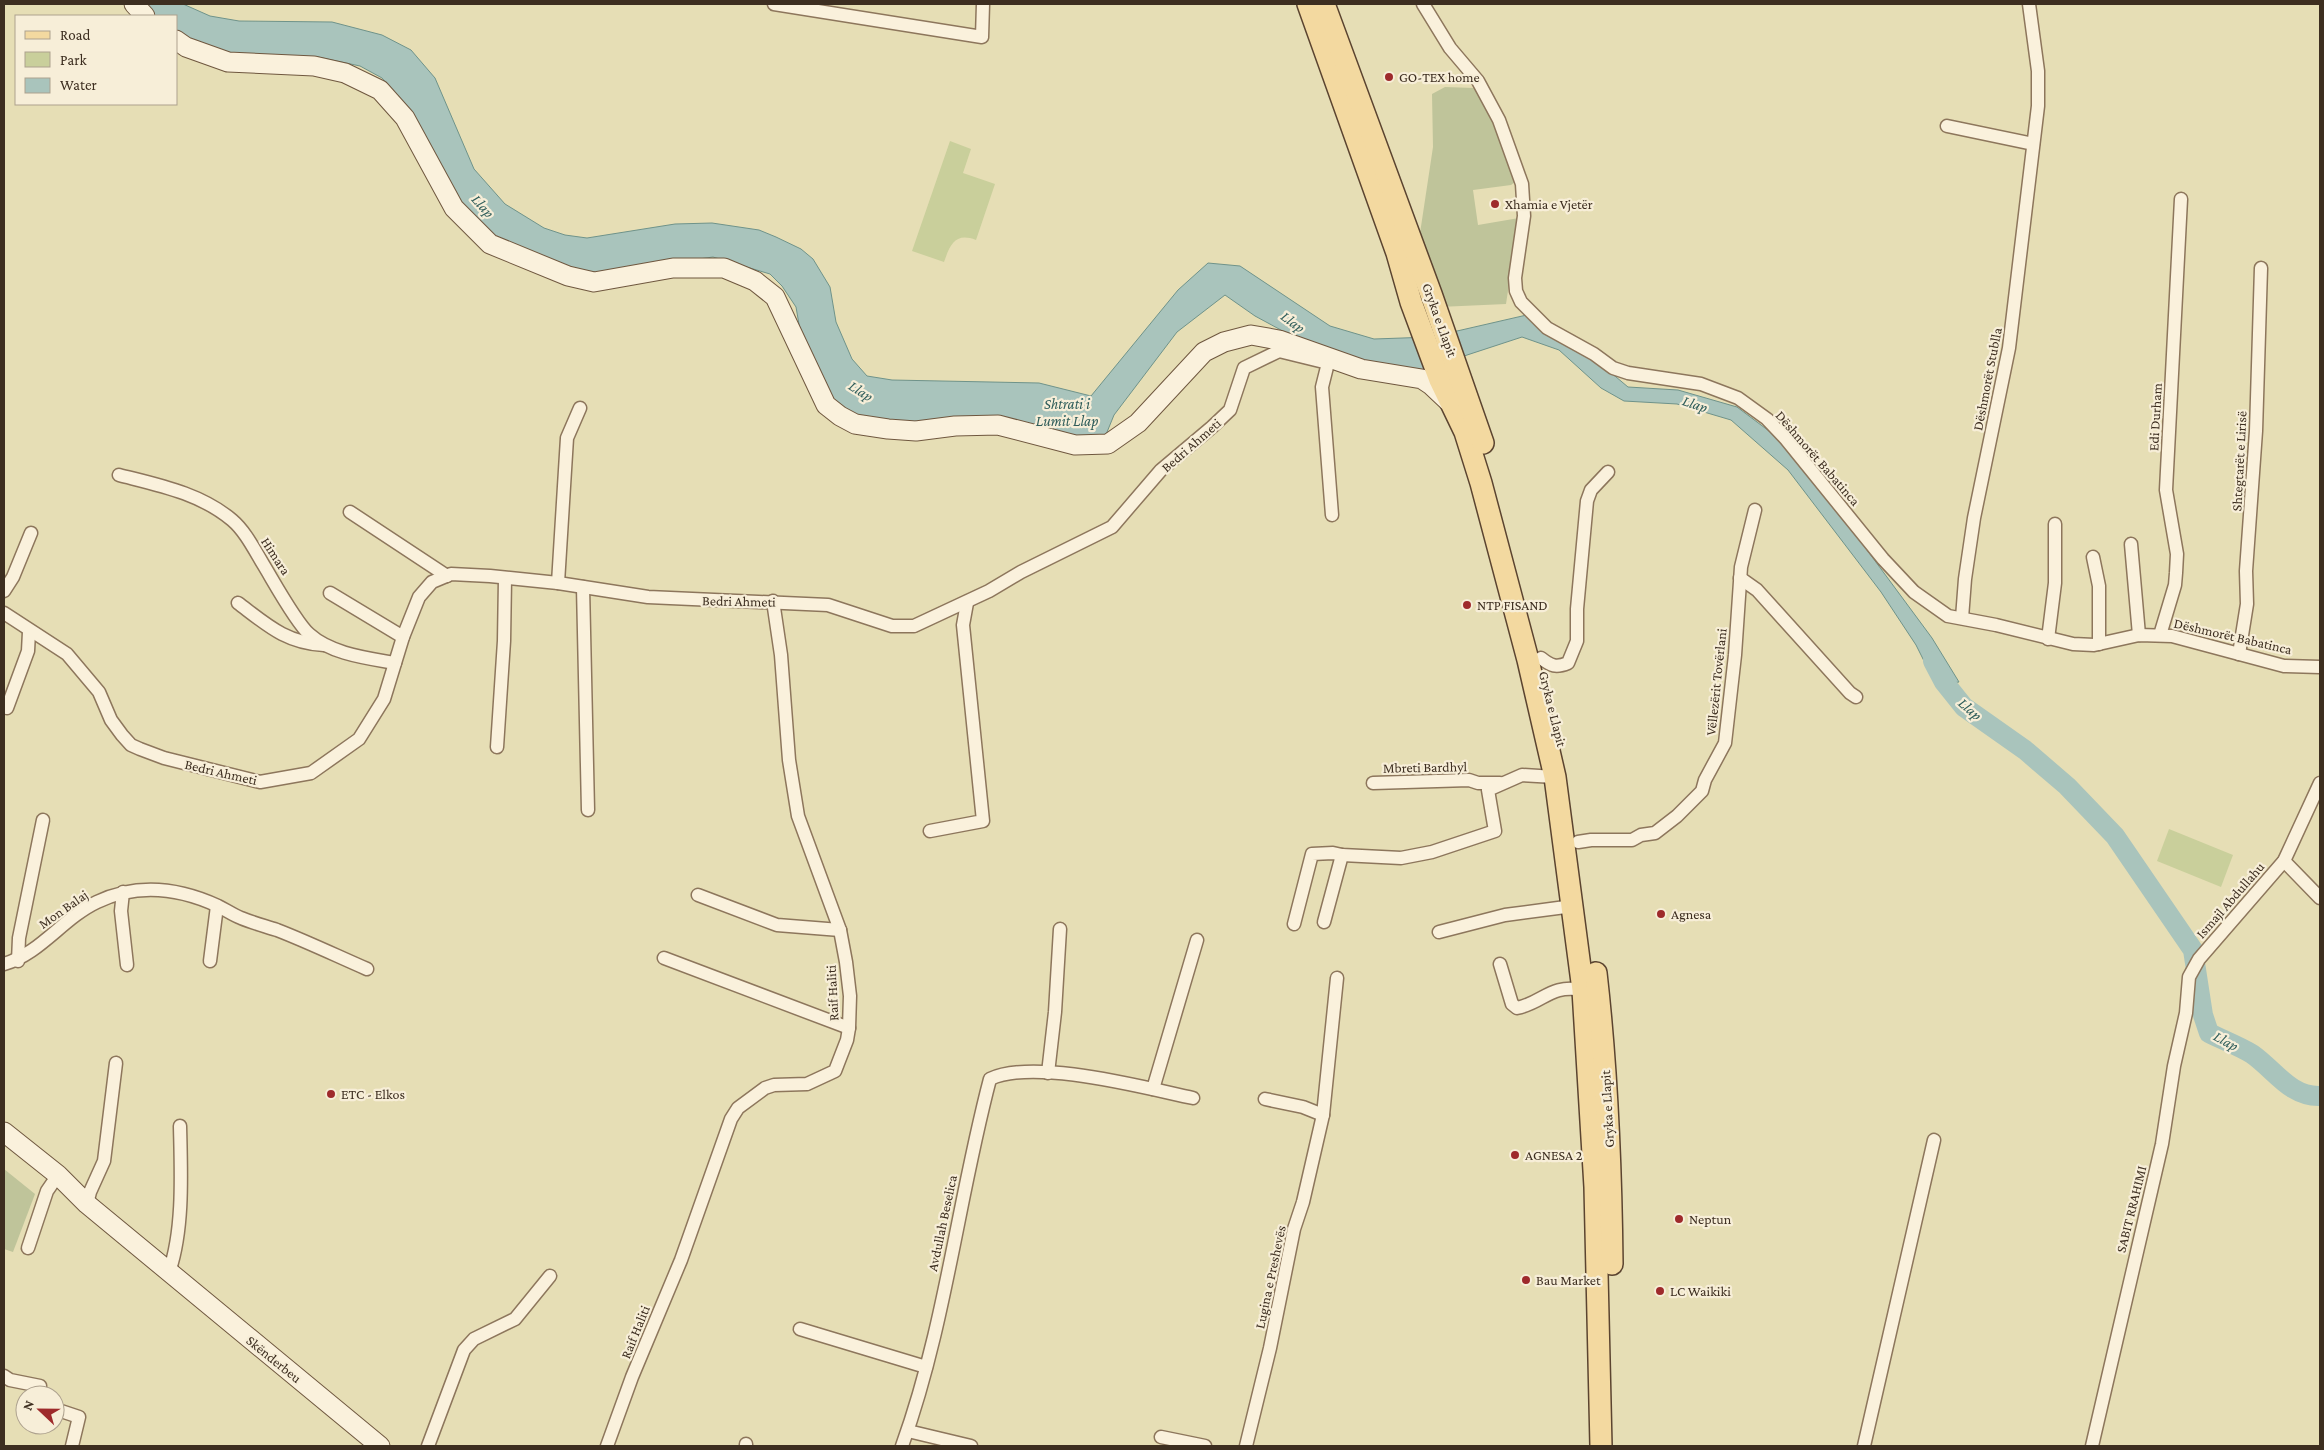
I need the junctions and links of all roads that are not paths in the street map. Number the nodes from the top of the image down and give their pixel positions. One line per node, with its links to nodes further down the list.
1 (134, 4): 8 (main road)
2 (774, 4): 3 (street)
3 (983, 4)
4 (1308, 4): 14 (main road, Gryka e Llapit)
5 (1324, 4): 14 (main road, Gryka e Llapit)
6 (1423, 4): 36 (street, Dëshmorët Babatinca)
7 (2029, 4): 11 (street, Dëshmorët Stublla)
8 (144, 15)
9 (178, 41): 14 (main road)
10 (1947, 126): 11 (street)
11 (2033, 144): 36 (street, Dëshmorët Stublla)
12 (2181, 199): 39 (street, Edi Durham)
13 (2262, 268): 44 (street, Shtegtarët e Lirisë)
14 (1447, 389): 45 (main road, Gryka e Llapit); 45 (main road, Gryka e Llapit)
15 (580, 408): 28 (street)
16 (1608, 472): 45 (street)
17 (119, 475): 43 (street, Himara)
18 (1755, 510): 26 (street, Vëllezërit Tovërlani)
19 (350, 512): 25 (street)
20 (1332, 515): 34 (street, Bedri Ahmeti)
21 (2055, 524): 41 (street)
22 (31, 533): 30 (street)
23 (2131, 544): 38 (street)
24 (2093, 557): 42 (street)
25 (447, 576): 27 (street, Bedri Ahmeti); 40 (street, Bedri Ahmeti)
26 (1740, 578): 48 (street); 59 (street, Vëllezërit Tovërlani)
27 (505, 579): 28 (street, Bedri Ahmeti); 51 (street)
28 (558, 583): 29 (street, Bedri Ahmeti)
29 (583, 587): 32 (street, Bedri Ahmeti); 56 (street)
30 (4, 591)
31 (330, 593): 40 (street)
32 (773, 601): 34 (street, Bedri Ahmeti); 70 (street, Raif Haliti)
33 (238, 603): 43 (street)
34 (967, 603): 58 (street)
35 (4, 613): 37 (street, Bedri Ahmeti)
36 (1962, 618): 41 (street, Dëshmorët Babatinca)
37 (30, 632): 46 (street, Bedri Ahmeti); 49 (street)
38 (2139, 635): 39 (street, Dëshmorët Babatinca); 42 (street, Dëshmorët Babatinca)
39 (2160, 635): 44 (street, Dëshmorët Babatinca)
40 (403, 637): 46 (street, Bedri Ahmeti)
41 (2048, 639): 42 (street, Dëshmorët Babatinca)
42 (2099, 644)
43 (326, 646): 46 (street, Himara)
44 (2239, 654): 47 (street, Dëshmorët Babatinca)
45 (1537, 660): 50 (main road, Gryka e Llapit)
46 (395, 662)
47 (2320, 667)
48 (1856, 697)
49 (7, 708)
50 (1548, 718): 52 (main road, Gryka e Llapit); 59 (main road, Gryka e Llapit)
51 (497, 747)
52 (1554, 777): 53 (street, Mbreti Bardhyl); 66 (main road, Gryka e Llapit)
53 (1507, 782): 54 (street, Mbreti Bardhyl); 60 (street, Mbreti Bardhyl)
54 (1373, 783)
55 (2320, 783): 61 (street, Ismajl Abdullahu)
56 (588, 810)
57 (43, 820): 74 (street, Mon Balaj)
58 (930, 831)
59 (1578, 842): 114 (main road, Gryka e Llapit)
60 (1342, 855): 67 (street); 68 (street, Mbreti Bardhyl)
61 (2284, 862): 64 (street, Ismajl Abdullahu); 80 (street, Ismajl Abdullahu)
62 (123, 892): 65 (street, Mon Balaj); 74 (street, Mon Balaj); 78 (street)
63 (698, 895): 70 (street)
64 (2320, 898)
65 (217, 906): 75 (street); 79 (street, Mon Balaj)
66 (1573, 906): 71 (street); 82 (main road, Gryka e Llapit)
67 (1324, 922)
68 (1294, 924)
69 (1060, 929): 85 (street)
70 (840, 930): 83 (street, Raif Haliti)
71 (1439, 932)
72 (1197, 940): 86 (street)
73 (664, 958): 83 (street)
74 (18, 960): 76 (street, Mon Balaj)
75 (210, 961)
76 (4, 964)
77 (1500, 964): 82 (street)
78 (127, 965)
79 (368, 969)
80 (2189, 977): 116 (street, SABIT RRAHIMI)
81 (1337, 978): 89 (street, Lugina e Preshevës)
82 (1583, 990): 113 (main road, Gryka e Llapit)
83 (849, 1028): 108 (street, Raif Haliti)
84 (116, 1063): 94 (street)
85 (1048, 1073): 86 (street, Avdullah Beselica); 99 (street, Avdullah Beselica)
86 (1153, 1089): 87 (street, Avdullah Beselica)
87 (1193, 1098)
88 (1265, 1099): 89 (street)
89 (1322, 1114): 112 (street, Lugina e Preshevës)
90 (180, 1126): 96 (street)
91 (4, 1132): 93 (main road, Skënderbeu)
92 (1934, 1140): 115 (street)
93 (58, 1174): 94 (main road, Skënderbeu); 95 (street)
94 (87, 1204): 96 (main road, Skënderbeu)
95 (28, 1248)
96 (169, 1272): 106 (main road, Skënderbeu)
97 (550, 1276): 107 (street)
98 (800, 1329): 99 (street)
99 (926, 1367): 103 (street, Avdullah Beselica)
100 (4, 1376): 101 (street)
101 (23, 1385)
102 (65, 1412): 105 (street)
103 (908, 1431): 109 (street, Avdullah Beselica); 110 (street)
104 (1161, 1438): 111 (street)
105 (72, 1446)
106 (380, 1446)
107 (428, 1446)
108 (607, 1446)
109 (902, 1446)
110 (972, 1446)
111 (1205, 1446)
112 (1246, 1446)
113 (1602, 1446)
114 (1614, 1446)
115 (1864, 1446)
116 (2092, 1446)

